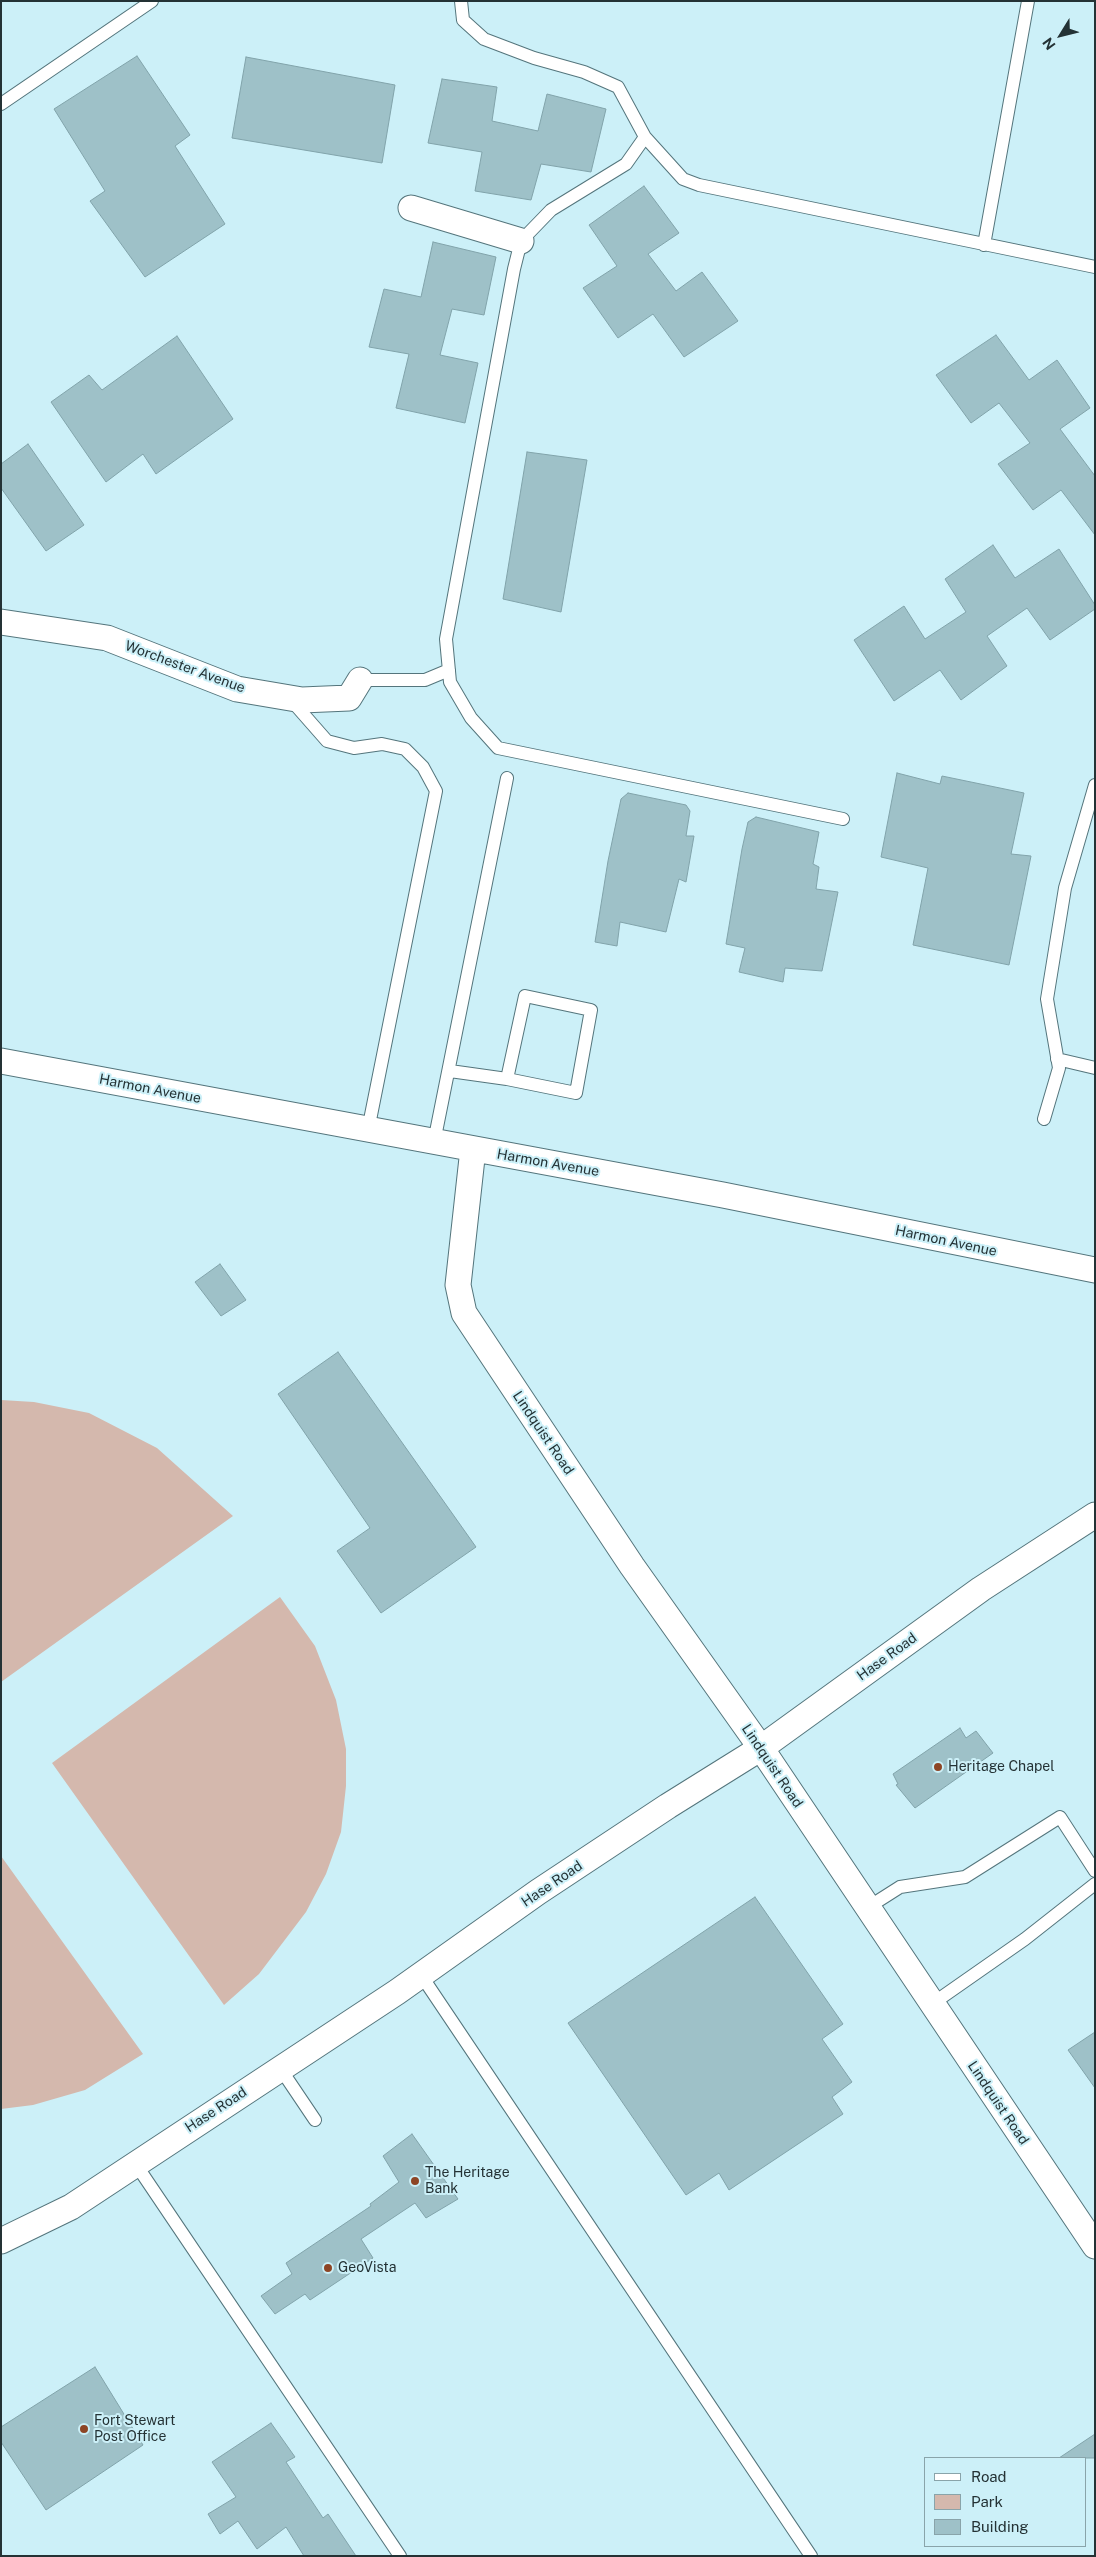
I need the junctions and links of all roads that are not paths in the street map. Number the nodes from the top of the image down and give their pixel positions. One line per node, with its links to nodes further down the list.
1 (152, 1): 4 (lane)
2 (461, 1): 5 (lane)
3 (1028, 1): 8 (lane)
4 (1, 104)
5 (645, 136): 7 (lane); 8 (lane)
6 (411, 208): 7 (street)
7 (521, 241): 11 (lane)
8 (984, 245): 9 (lane)
9 (1095, 267)
10 (1, 622): 13 (street, Worchester Avenue)
11 (449, 670): 12 (lane); 16 (lane)
12 (360, 680): 13 (street, Worchester Avenue)
13 (289, 697): 23 (lane)
14 (507, 778): 20 (lane)
15 (1095, 785): 17 (lane)
16 (843, 819)
17 (1057, 1059): 19 (lane); 22 (lane)
18 (1, 1061): 23 (street, Harmon Avenue)
19 (1095, 1068)
20 (450, 1071): 21 (lane); 24 (lane)
21 (507, 1079): 21 (lane)
22 (1044, 1120)
23 (368, 1130): 24 (street, Harmon Avenue)
24 (434, 1142): 25 (street, Harmon Avenue)
25 (473, 1149): 26 (street, Harmon Avenue); 28 (street, Lindquist Road)
26 (1095, 1270)
27 (1095, 1515): 28 (street, Hase Road)
28 (761, 1748): 31 (street, Lindquist Road); 32 (street, Hase Road)
29 (1095, 1871): 31 (lane)
30 (1095, 1884): 33 (lane)
31 (867, 1908): 33 (street, Lindquist Road)
32 (421, 1975): 34 (street, Hase Road); 40 (lane)
33 (932, 2004): 37 (street, Lindquist Road)
34 (280, 2068): 35 (lane); 36 (street, Hase Road)
35 (315, 2120)
36 (135, 2163): 38 (street, Hase Road); 39 (lane)
37 (1092, 2235)
38 (1, 2241)
39 (400, 2556)
40 (811, 2556)

